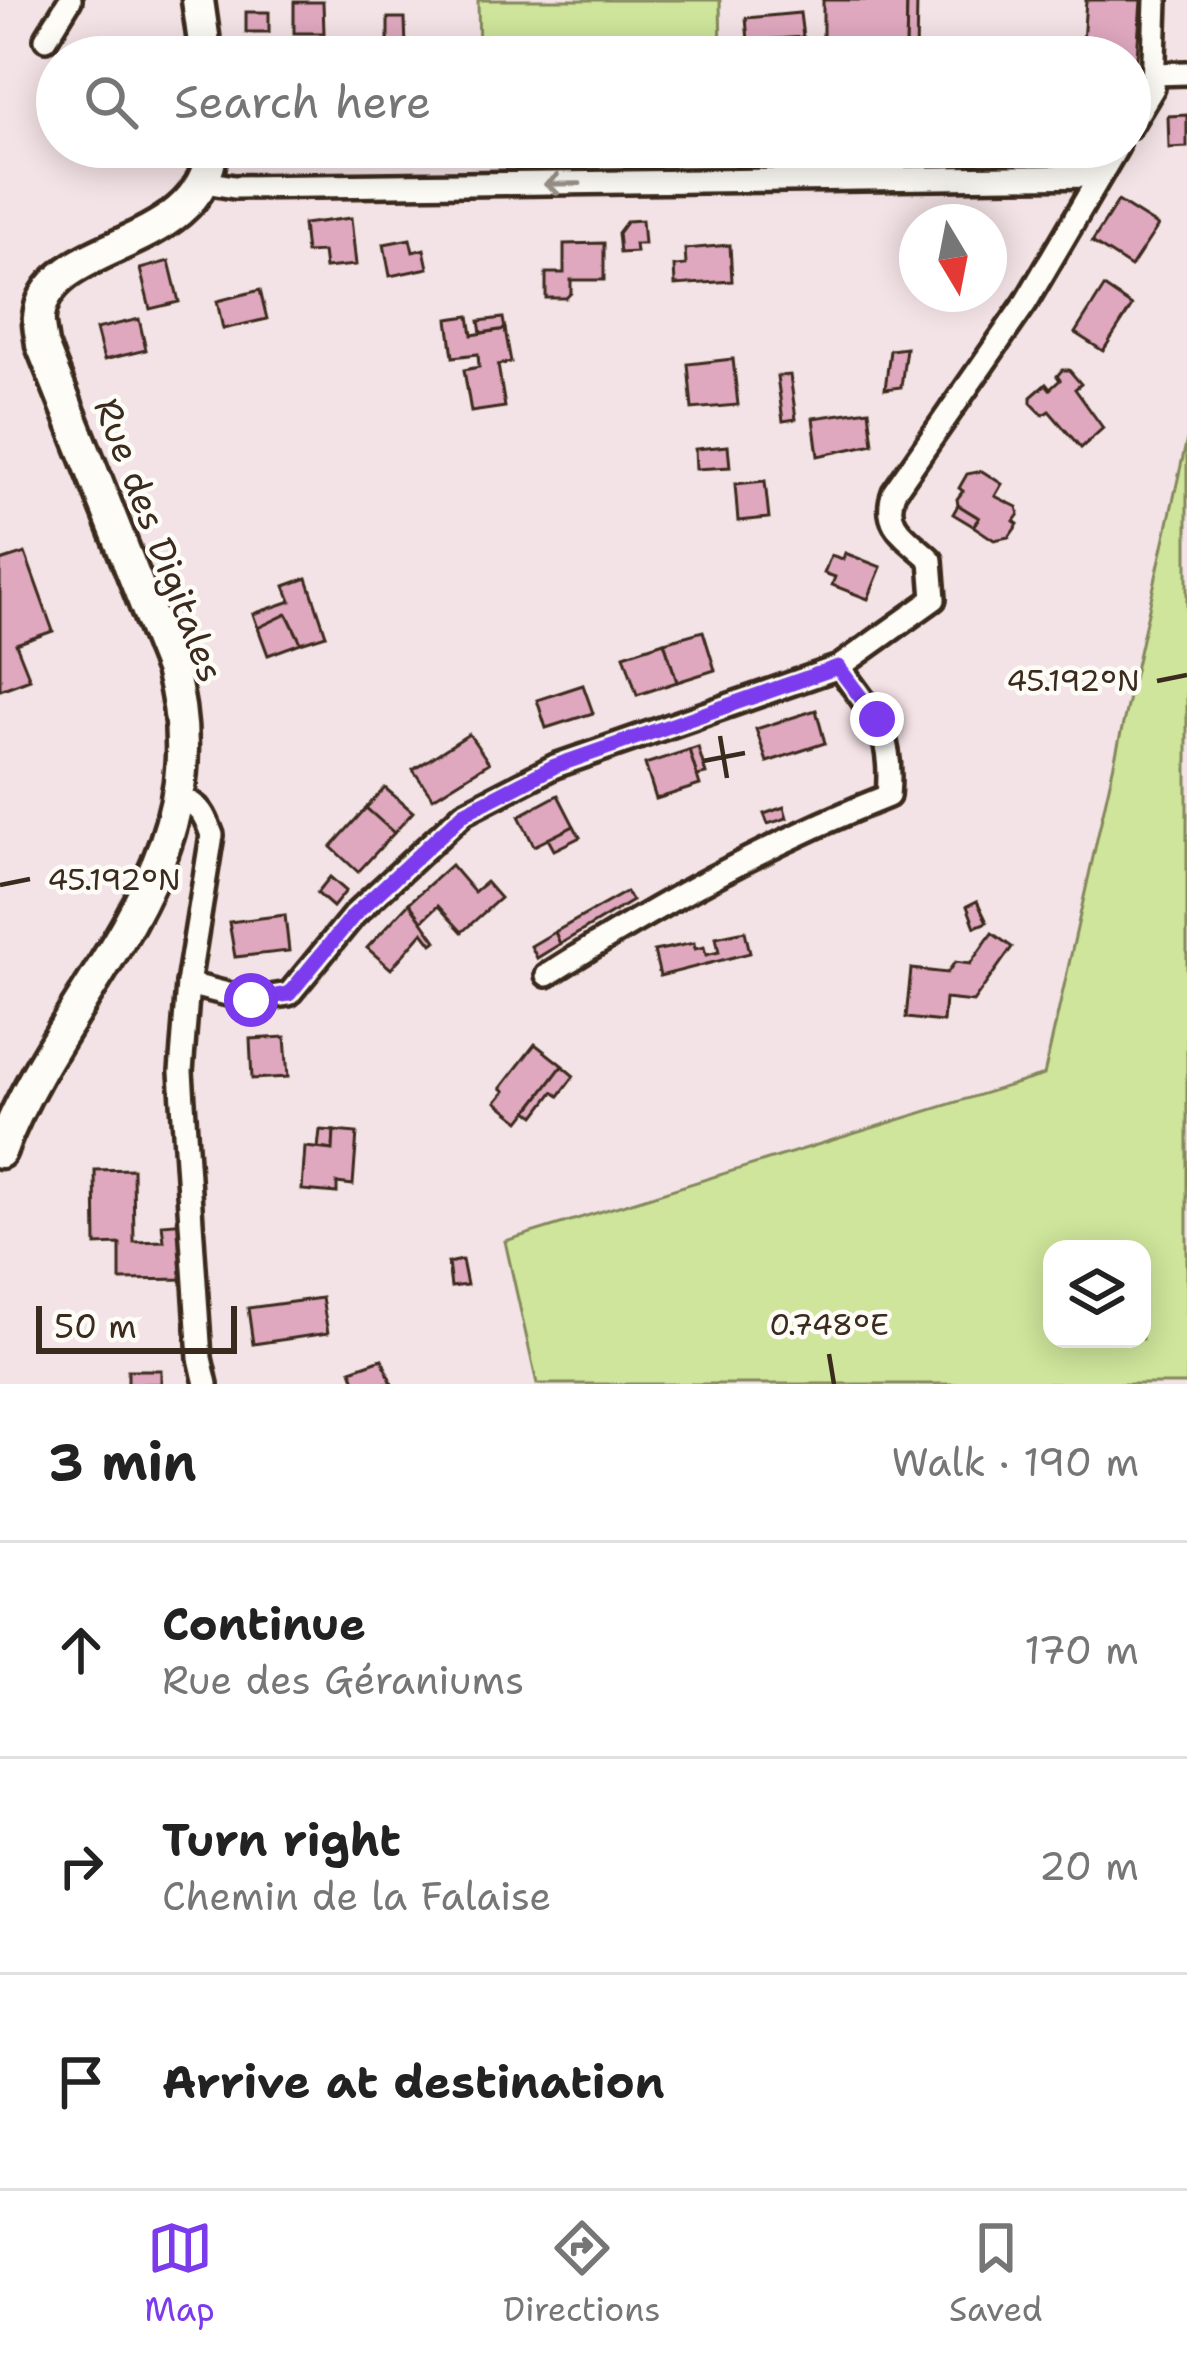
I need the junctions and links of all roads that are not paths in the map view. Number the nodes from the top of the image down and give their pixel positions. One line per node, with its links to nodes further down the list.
1 (70, 0): 4 (street)
2 (198, 0): 5 (street)
3 (1156, 0): 7 (street)
4 (48, 36)
5 (203, 36)
6 (1187, 73): 7 (street)
7 (1154, 74): 8 (street)
8 (1151, 91)
9 (208, 168): 12 (street)
10 (1104, 168): 11 (street)
11 (1099, 176): 12 (street, one-way to 12); 13 (street)
12 (205, 182): 14 (street, Rue des Digitales)
13 (838, 667): 15 (street); 16 (street)
14 (180, 798): 16 (street); 17 (street, Rue des Digitales)
15 (547, 975)
16 (188, 984): 18 (street)
17 (0, 1152)
18 (206, 1384)

